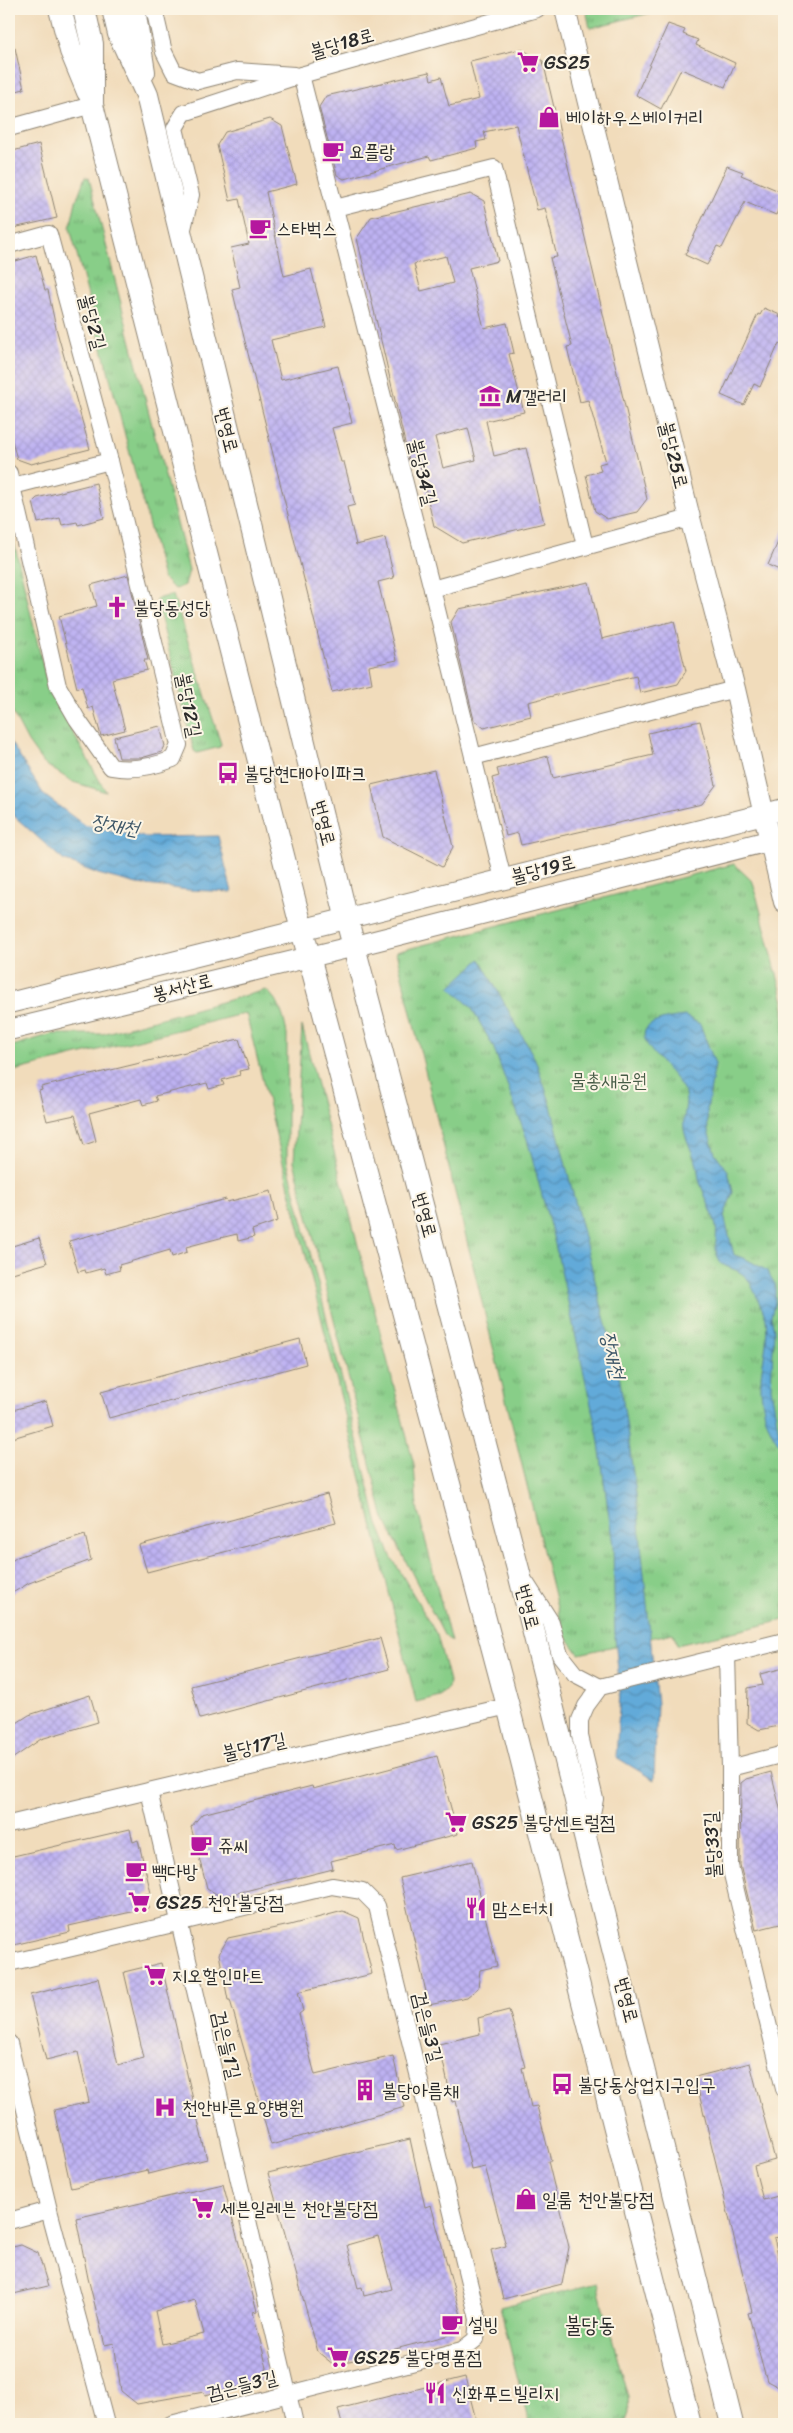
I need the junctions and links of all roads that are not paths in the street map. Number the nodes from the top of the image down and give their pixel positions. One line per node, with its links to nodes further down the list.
1 (60, 9): 10 (main road)
2 (84, 9): 10 (main road)
3 (113, 9): 9 (main road, 번영로)
4 (134, 9): 9 (main road)
5 (152, 9): 8 (street)
6 (538, 9): 8 (street, 불당18로)
7 (565, 9): 17 (street, 불당25로)
8 (301, 76): 12 (street, 불당34길); 13 (street, 불당18로)
9 (147, 95): 13 (main road, 번영로)
10 (92, 105): 11 (street); 28 (main road)
11 (9, 128)
12 (335, 208): 18 (street); 19 (street, 불당34길)
13 (180, 238): 27 (main road, 번영로)
14 (9, 244): 15 (street, 불당2길)
15 (110, 461): 16 (street, 불당12길); 16 (street, 불당12길)
16 (10, 482)
17 (690, 518): 18 (street); 20 (street, 불당25로)
18 (585, 546): 19 (street)
19 (432, 589): 21 (street, 불당34길)
20 (735, 690): 21 (street); 23 (street, 불당25로)
21 (473, 757): 25 (street, 불당34길)
22 (784, 809): 23 (street, 불당19로)
23 (763, 814): 24 (street, 불당25로); 25 (street, 불당19로)
24 (777, 839): 26 (street, 불당25로); 29 (street, 불당19로)
25 (503, 879): 27 (street, 불당19로)
26 (784, 902)
27 (347, 920): 28 (street, 불당19로); 29 (main road, 번영로)
28 (302, 930): 30 (main road); 31 (street, 봉서산로)
29 (354, 946): 30 (street, 봉서산로); 33 (main road, 번영로)
30 (310, 956): 32 (street, 봉서산로); 37 (main road)
31 (9, 1003)
32 (10, 1026)
33 (519, 1573): 36 (street); 42 (main road, 번영로)
34 (784, 1641): 35 (street)
35 (727, 1655): 36 (street); 39 (street, 불당33길)
36 (600, 1687): 42 (street)
37 (508, 1706): 40 (street, 불당17길); 53 (main road)
38 (784, 1754): 39 (street)
39 (730, 1768): 46 (street, 불당33길)
40 (149, 1791): 41 (street, 불당17길); 43 (street, 검은들1길)
41 (9, 1824)
42 (587, 1839): 54 (main road, 번영로)
43 (178, 1923): 44 (street, 검은들3길); 49 (street, 검은들1길); 49 (street, 검은들3길)
44 (9, 1963)
45 (9, 2043): 47 (street)
46 (784, 2089)
47 (49, 2210): 48 (street); 50 (street)
48 (9, 2220)
49 (287, 2395): 51 (street, 검은들3길); 52 (street, 검은들1길)
50 (106, 2424)
51 (170, 2424)
52 (295, 2424)
53 (690, 2424)
54 (732, 2424)

